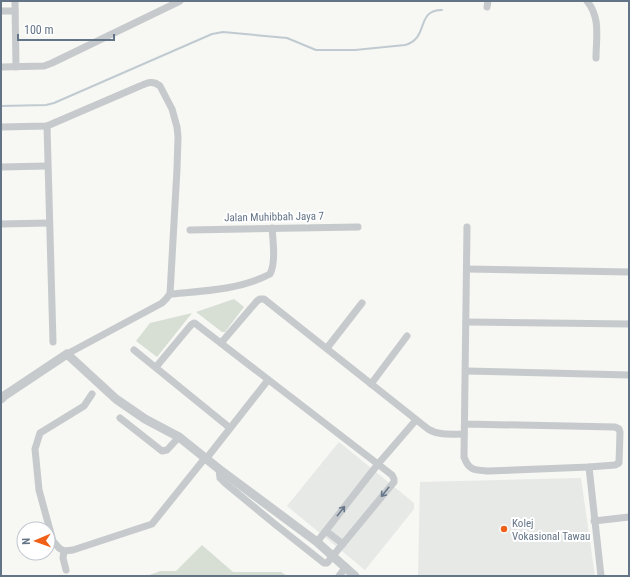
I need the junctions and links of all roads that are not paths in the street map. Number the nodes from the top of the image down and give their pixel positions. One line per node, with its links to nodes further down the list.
1 (15, 1): 5 (street)
2 (180, 1): 8 (street)
3 (587, 1): 6 (street)
4 (1, 11): 5 (street)
5 (15, 11): 8 (street)
6 (596, 58)
7 (1, 67): 8 (street)
8 (16, 67)
9 (47, 126): 10 (street); 11 (street); 21 (street)
10 (1, 127)
11 (47, 166): 12 (street); 13 (street)
12 (1, 167)
13 (49, 223): 14 (street); 26 (street)
14 (1, 224)
15 (358, 227): 17 (street, Jalan Muhibbah Jaya 7)
16 (467, 227): 19 (street)
17 (272, 228): 18 (street, Jalan Muhibbah Jaya 7); 21 (street)
18 (190, 230)
19 (467, 269): 20 (street); 23 (street)
20 (629, 272)
21 (170, 294): 30 (street)
22 (362, 303): 28 (street)
23 (466, 322): 24 (street); 32 (street)
24 (629, 324)
25 (407, 336): 35 (street)
26 (53, 342)
27 (221, 343): 28 (street); 31 (street); 34 (street)
28 (326, 348): 35 (street)
29 (134, 350): 31 (street)
30 (67, 354): 37 (street); 43 (street)
31 (156, 367): 41 (street)
32 (466, 371): 33 (street); 40 (street)
33 (629, 375)
34 (268, 380): 41 (street); 45 (street)
35 (371, 384): 39 (street)
36 (92, 394): 53 (street)
37 (2, 396)
38 (120, 418): 43 (street)
39 (416, 420): 42 (street); 45 (street)
40 (465, 424): 42 (street); 46 (street)
41 (230, 428): 44 (street)
42 (464, 434): 46 (street)
43 (178, 437): 44 (street)
44 (205, 458): 47 (street); 53 (street)
45 (378, 464): 50 (street, one-way to 45); 52 (street, one-way to 52)
46 (589, 467): 49 (street)
47 (219, 469): 51 (street); 54 (street)
48 (629, 517): 49 (street)
49 (594, 521): 59 (street)
50 (326, 531): 51 (street); 52 (street)
51 (317, 542): 54 (street)
52 (342, 544): 54 (street)
53 (64, 551): 56 (street)
54 (333, 556): 55 (street)
55 (346, 567): 57 (street); 58 (street)
56 (66, 570)
57 (340, 576)
58 (355, 576)
59 (601, 576)

